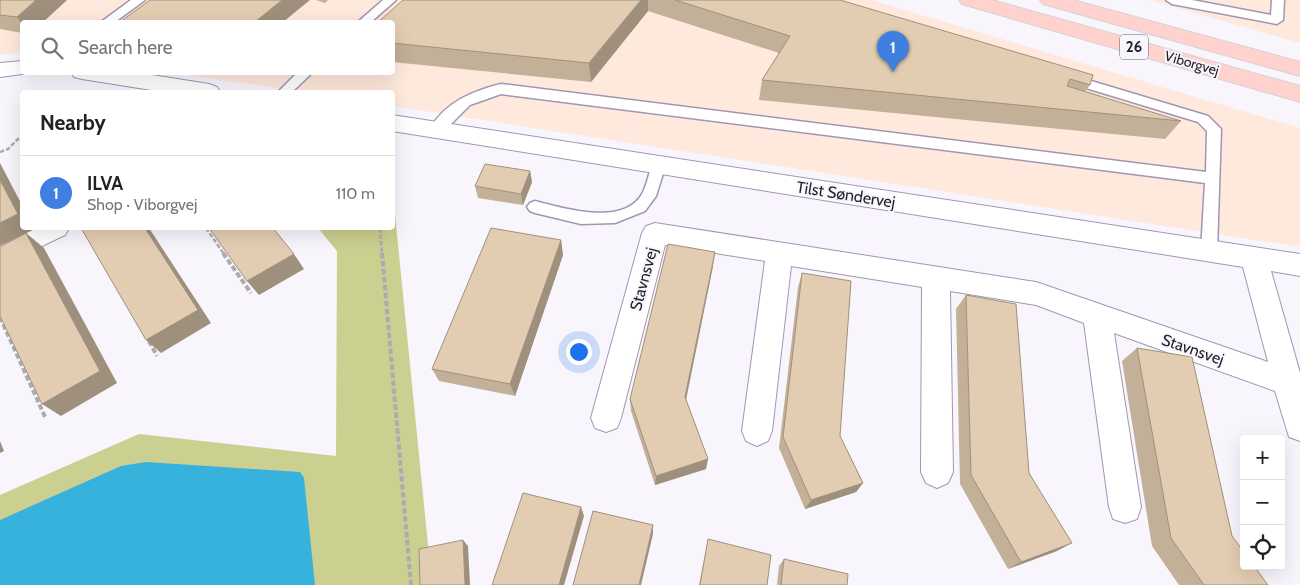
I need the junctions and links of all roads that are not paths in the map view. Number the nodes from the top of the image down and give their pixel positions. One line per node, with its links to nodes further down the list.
1 (139, 0): 7 (lane)
2 (390, 0): 8 (lane)
3 (969, 0): 17 (main road, Viborgvej / 26)
4 (1050, 0): 10 (main road, Viborgvej / 26)
5 (1172, 0): 6 (lane)
6 (1278, 0)
7 (110, 20)
8 (366, 20)
9 (20, 68): 11 (street)
10 (1300, 69)
11 (0, 70)
12 (1053, 74): 21 (lane)
13 (101, 75): 15 (street)
14 (304, 75): 16 (lane)
15 (196, 90)
16 (286, 90)
17 (1300, 94)
18 (395, 123): 19 (street, Tilst Søndervej)
19 (437, 129): 20 (street, Tilst Søndervej); 21 (lane)
20 (659, 164): 22 (lane); 24 (street, Tilst Søndervej)
21 (1211, 178): 24 (lane)
22 (535, 207)
23 (52, 230): 26 (street)
24 (1209, 251): 27 (street, Tilst Søndervej)
25 (779, 253): 29 (street, Stavnsvej); 32 (street, Stavnsvej); 34 (street)
26 (0, 256)
27 (1254, 258): 28 (street, Tilst Søndervej); 31 (street)
28 (1300, 265)
29 (936, 278): 30 (street, Stavnsvej); 35 (street)
30 (1097, 316): 31 (street, Stavnsvej); 36 (street)
31 (1288, 382): 33 (street)
32 (606, 418)
33 (1300, 427)
34 (757, 431)
35 (938, 472)
36 (1125, 507)

